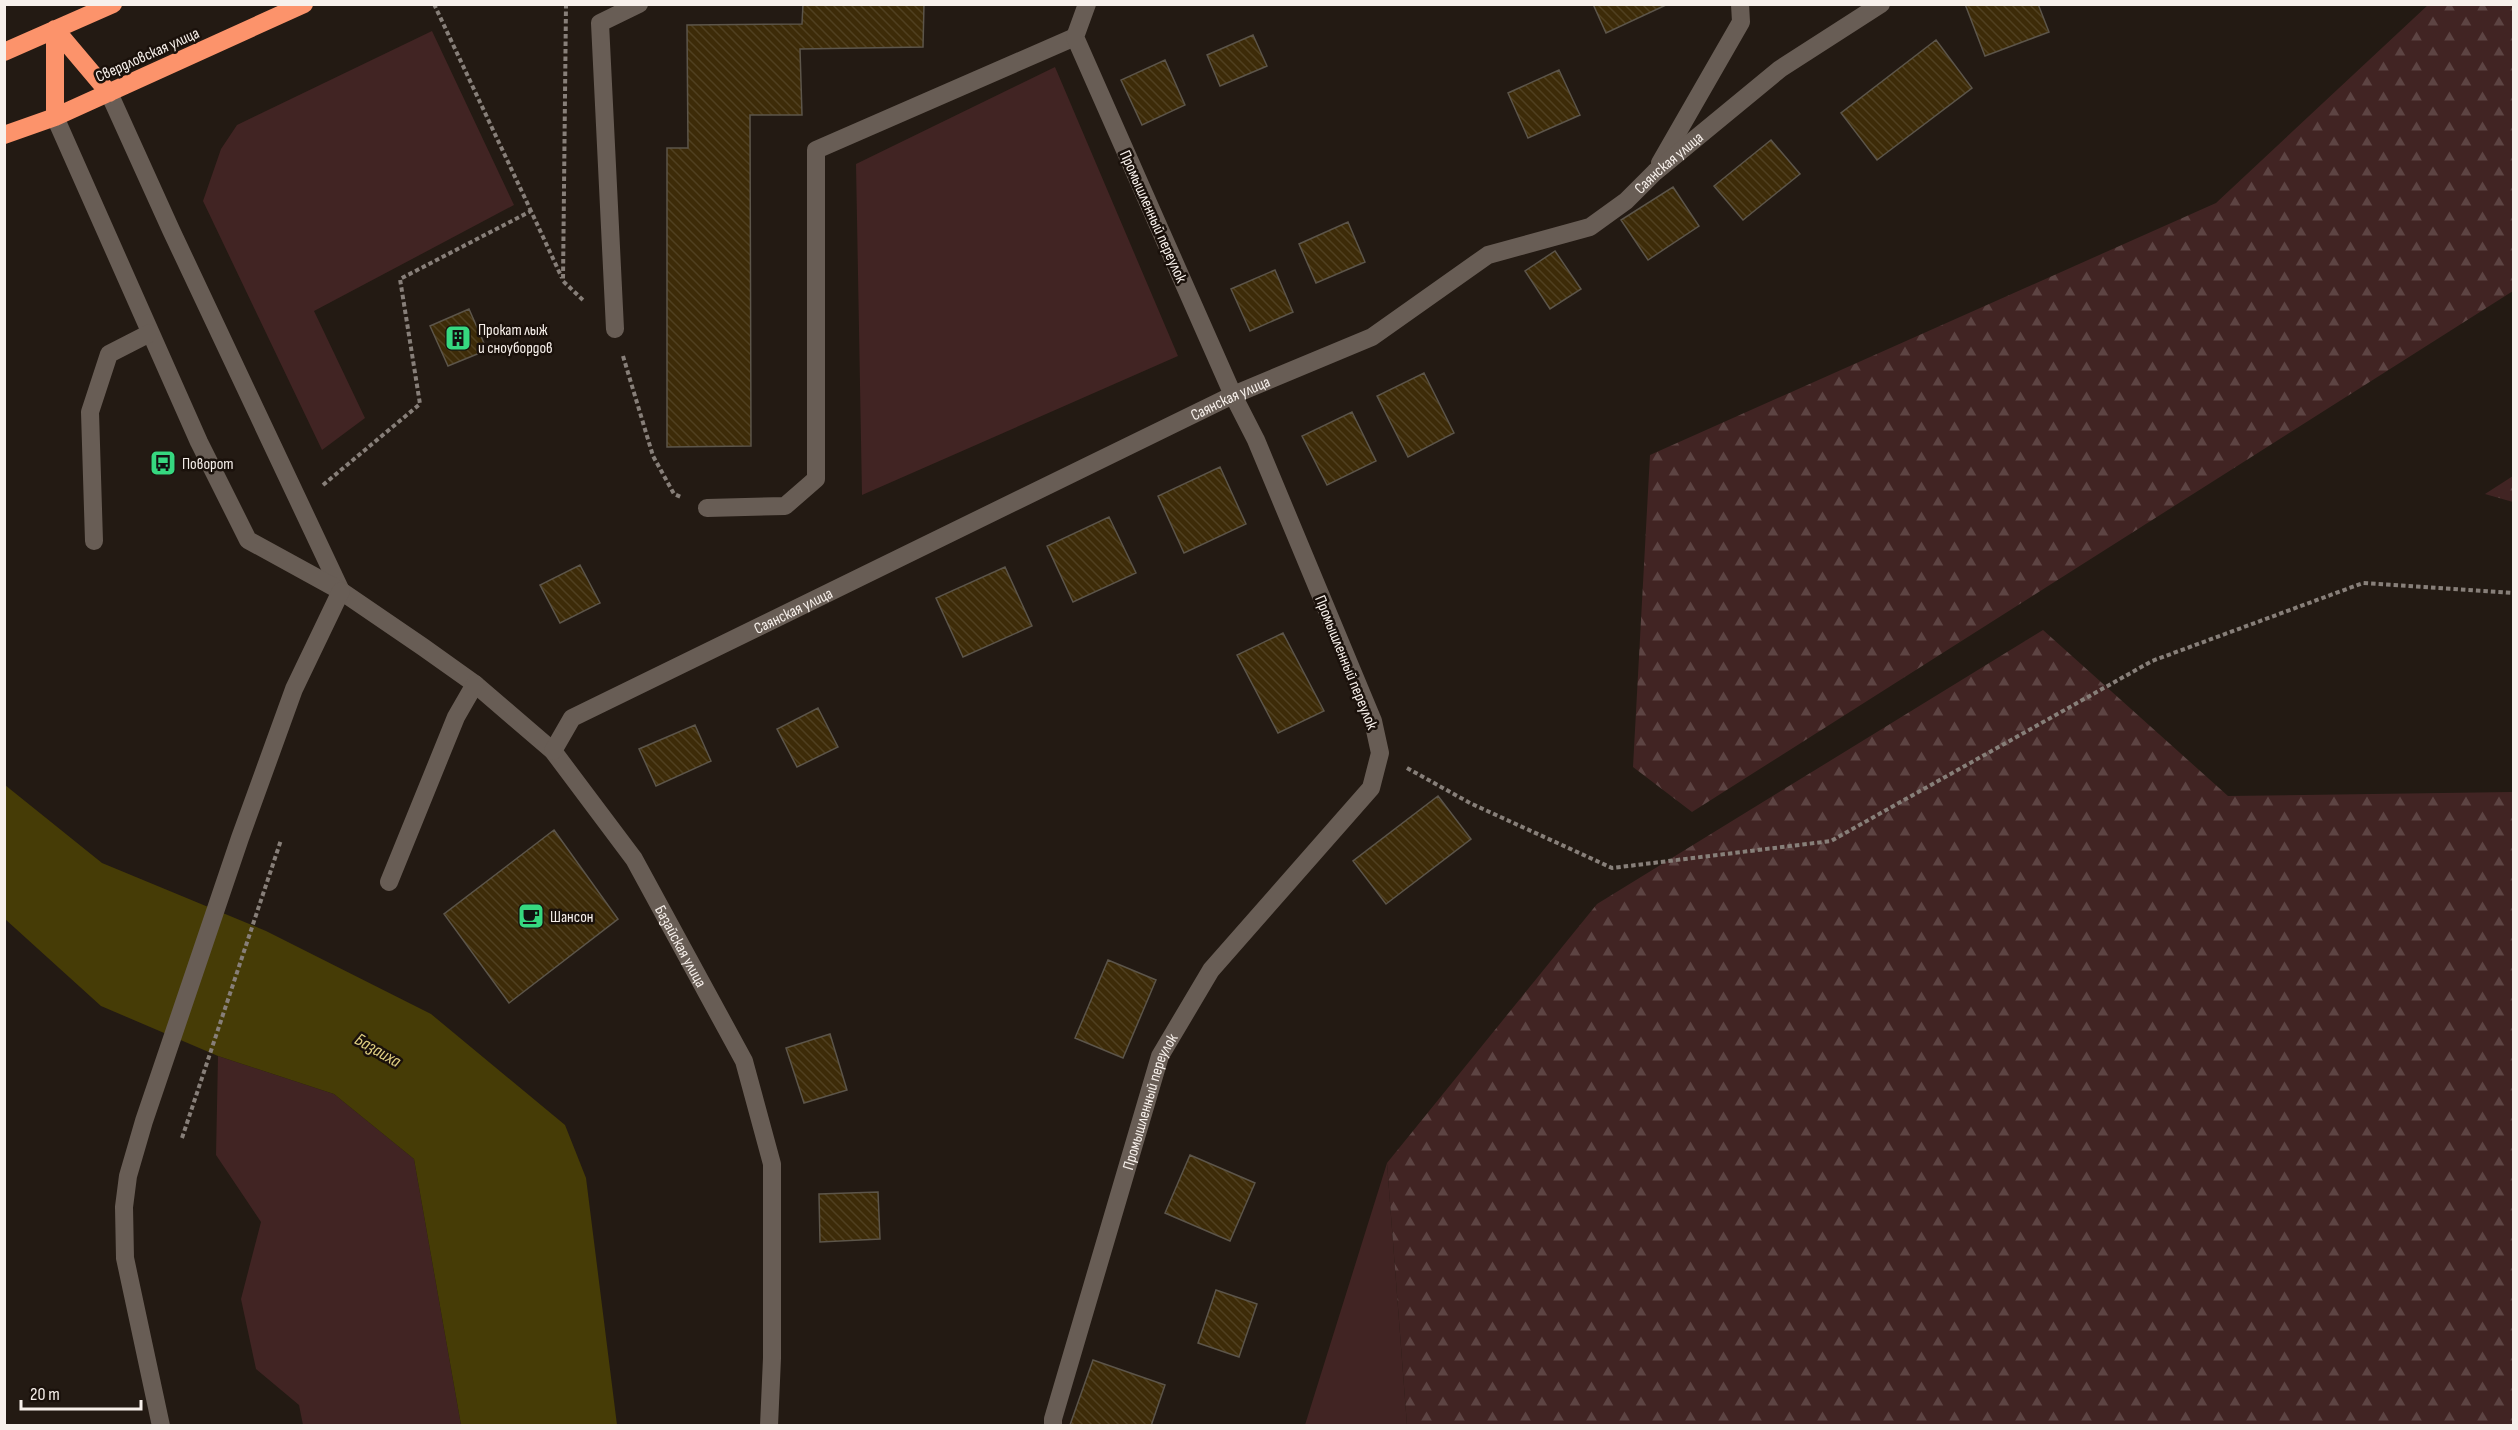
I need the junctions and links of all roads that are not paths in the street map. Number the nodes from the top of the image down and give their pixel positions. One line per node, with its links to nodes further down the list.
1 (112, 4): 7 (highway)
2 (304, 4): 10 (highway, Свердловская улица)
3 (639, 4): 14 (street)
4 (1087, 4): 8 (street)
5 (1740, 4): 13 (street)
6 (1881, 4): 13 (street, Саянская улица)
7 (55, 29): 9 (highway); 10 (highway); 11 (highway)
8 (1075, 37): 16 (street, Промышленный переулок); 17 (street)
9 (4, 52)
10 (109, 93): 11 (highway, Свердловская улица); 19 (street)
11 (55, 117): 12 (highway, Свердловская улица); 15 (street, Базайская улица)
12 (4, 135)
13 (1654, 172): 16 (street, Саянская улица)
14 (615, 329)
15 (150, 333): 18 (street); 19 (street, Базайская улица)
16 (1233, 395): 21 (street, Саянская улица); 23 (street, Промышленный переулок)
17 (707, 508)
18 (94, 541)
19 (341, 591): 20 (street, Базайская улица); 24 (street)
20 (475, 684): 21 (street, Базайская улица); 22 (street)
21 (553, 751): 25 (street, Базайская улица)
22 (389, 882)
23 (1053, 1422)
24 (161, 1425)
25 (769, 1425)

